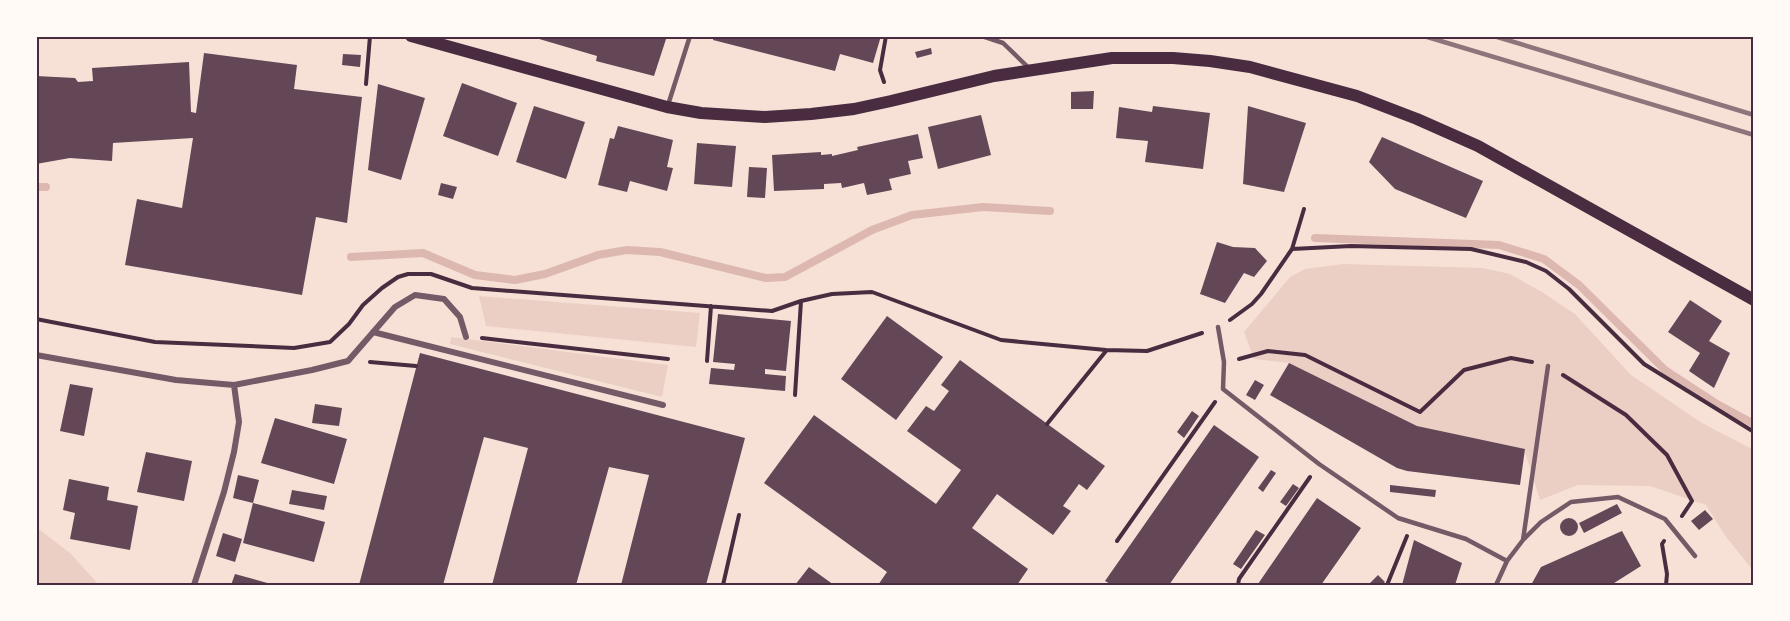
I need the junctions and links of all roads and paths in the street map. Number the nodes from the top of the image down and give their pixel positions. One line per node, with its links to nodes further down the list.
1 (370, 36): 7 (path)
2 (411, 36): 9 (main road)
3 (690, 36): 9 (lane)
4 (886, 36): 8 (path)
5 (982, 36): 6 (lane)
6 (1031, 69): 9 (main road); 12 (main road)
7 (366, 84)
8 (886, 87)
9 (667, 107)
10 (1304, 209): 11 (path)
11 (1292, 249): 16 (path); 32 (path)
12 (1754, 300)
13 (801, 301): 14 (path); 19 (path); 29 (path)
14 (711, 306): 15 (path); 23 (path)
15 (36, 319)
16 (1218, 327): 19 (path); 24 (lane)
17 (373, 332): 18 (street); 22 (street); 30 (street)
18 (466, 337): 21 (path)
19 (1106, 350): 31 (path)
20 (36, 355): 27 (street)
21 (668, 359)
22 (348, 360): 25 (path); 27 (street)
23 (707, 361)
24 (1224, 363): 26 (path); 28 (lane)
25 (416, 366)
26 (1548, 366): 36 (path); 37 (lane)
27 (234, 385): 41 (street)
28 (1223, 389): 33 (lane); 38 (path)
29 (795, 395)
30 (663, 405)
31 (1047, 424)
32 (1754, 432)
33 (1319, 464): 35 (lane); 43 (path)
34 (740, 515): 42 (path)
35 (1413, 523): 40 (lane); 44 (path)
36 (1674, 530): 37 (lane); 39 (lane); 46 (path)
37 (1523, 540): 40 (lane)
38 (1117, 541)
39 (1695, 556)
40 (1507, 561): 45 (lane)
41 (194, 585)
42 (723, 585)
43 (1238, 585)
44 (1387, 585)
45 (1496, 585)
46 (1666, 585)

